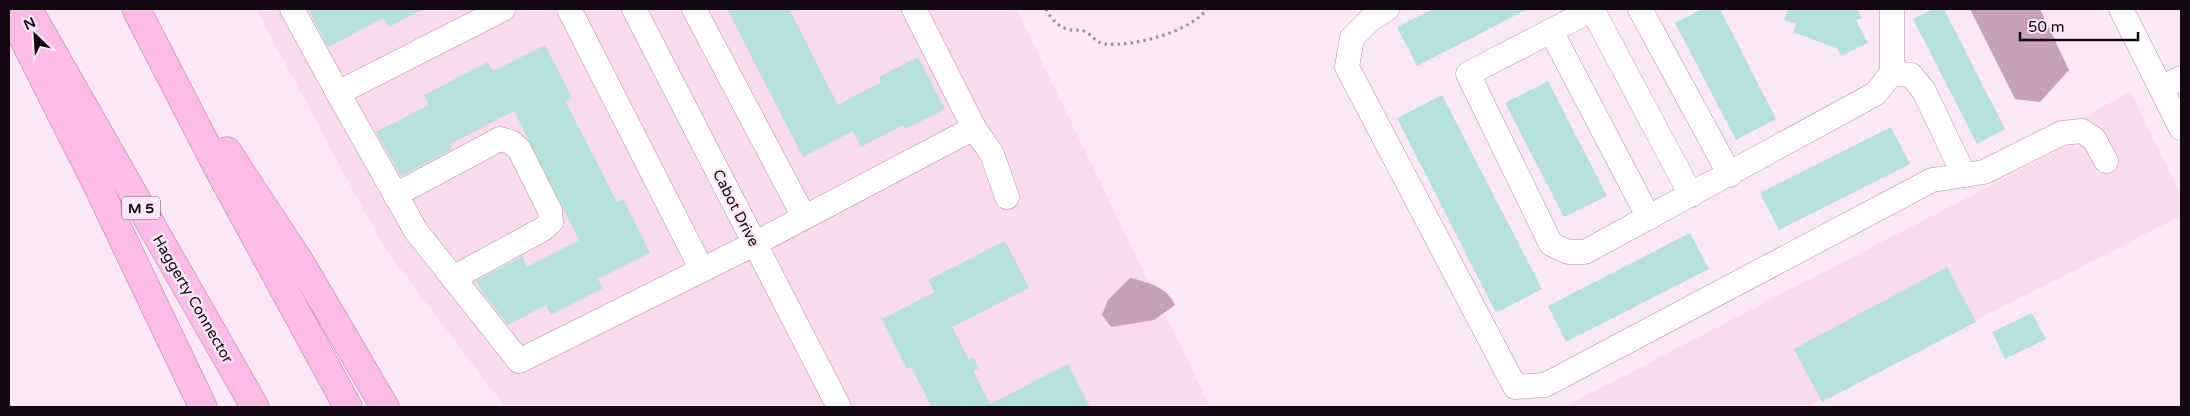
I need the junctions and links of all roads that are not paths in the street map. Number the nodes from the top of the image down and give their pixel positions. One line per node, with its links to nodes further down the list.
1 (28, 9): 34 (highway, Haggerty Connector / M 5)
2 (136, 9): 16 (highway)
3 (292, 9): 19 (street)
4 (503, 9): 19 (street)
5 (569, 9): 31 (street)
6 (634, 9): 30 (street, Cabot Drive)
7 (694, 9): 28 (street)
8 (914, 9): 21 (street)
9 (1386, 9): 24 (street)
10 (1593, 9): 15 (street); 26 (street)
11 (1640, 9): 23 (street)
12 (1892, 9): 17 (street)
13 (2121, 9): 18 (street)
14 (9, 10): 33 (highway)
15 (1551, 31): 29 (street); 29 (street)
16 (162, 57): 35 (highway); 36 (highway)
17 (1892, 73): 23 (street); 24 (street)
18 (2171, 83): 20 (street)
19 (338, 93): 25 (street)
20 (2180, 121)
21 (974, 128): 27 (street); 28 (street)
22 (2106, 161): 24 (street)
23 (1730, 174): 26 (street)
24 (1964, 175)
25 (395, 195): 32 (street); 32 (street)
26 (1691, 195): 29 (street)
27 (1006, 197)
28 (804, 218): 30 (street)
29 (1649, 218)
30 (754, 244): 31 (street); 37 (street, Cabot Drive)
31 (702, 270): 32 (street)
32 (453, 278)
33 (203, 407)
34 (255, 407)
35 (348, 407)
36 (385, 407)
37 (839, 407)

